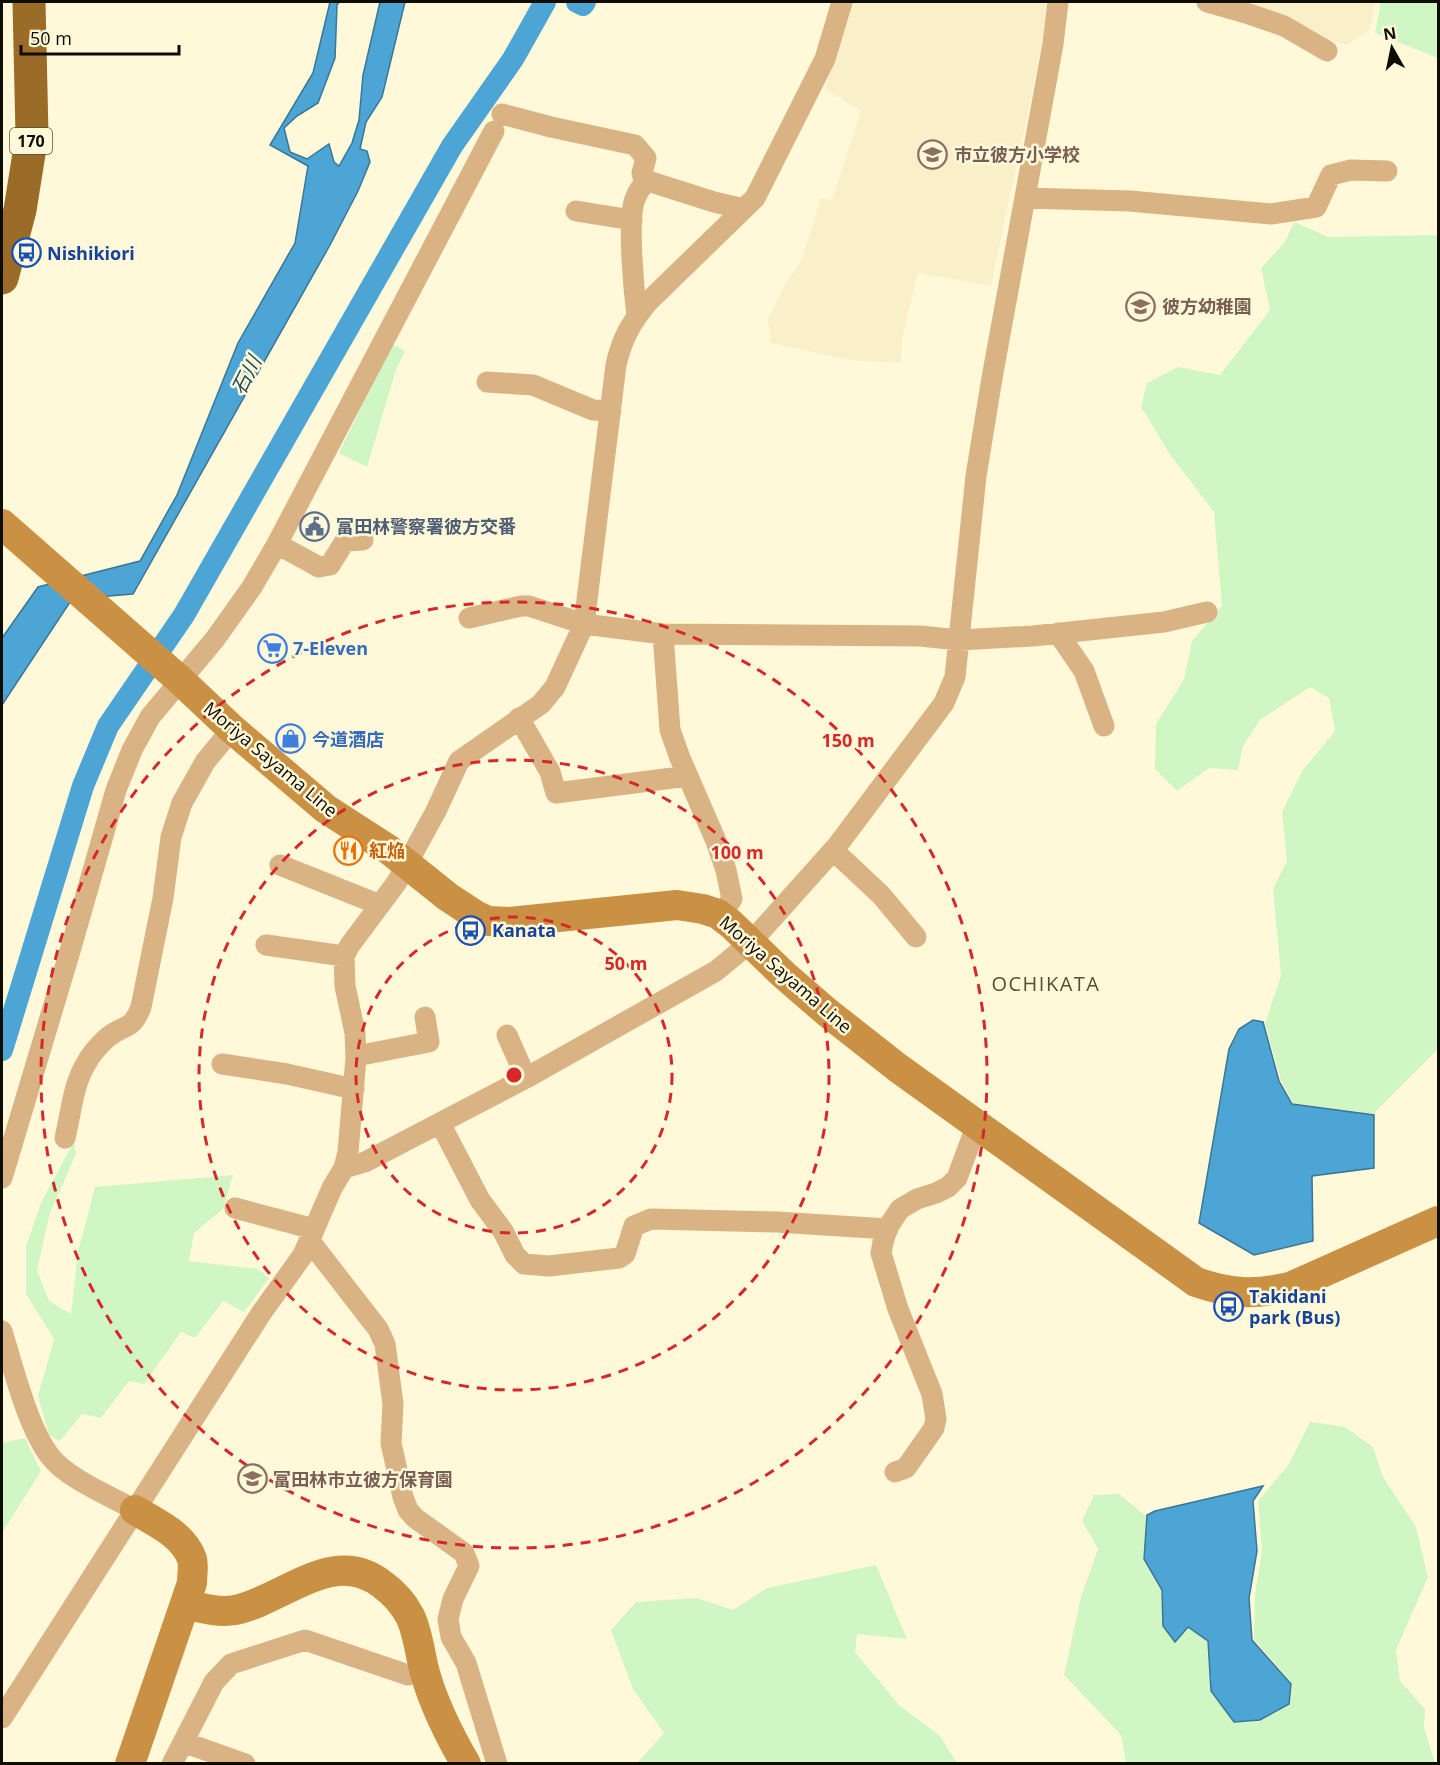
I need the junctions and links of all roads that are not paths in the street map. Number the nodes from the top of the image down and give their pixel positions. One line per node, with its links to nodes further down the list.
1 (29, 2): 9 (highway, 170)
2 (842, 2): 10 (street)
3 (1058, 2): 8 (street)
4 (1207, 2): 5 (street)
5 (1327, 51)
6 (1387, 171): 8 (street)
7 (645, 183): 10 (street); 12 (street); 19 (street)
8 (1025, 198): 25 (street)
9 (11, 209): 13 (highway, 170)
10 (744, 209): 14 (street)
11 (576, 211): 12 (street)
12 (632, 220): 14 (street)
13 (2, 278)
14 (637, 316): 16 (street)
15 (487, 382): 16 (street)
16 (611, 411): 22 (street)
17 (2, 524): 26 (main road, Moriya Sayama Line)
18 (363, 540): 19 (street)
19 (277, 544): 26 (street)
20 (1207, 612): 23 (street)
21 (469, 618): 22 (street)
22 (584, 624): 24 (street); 27 (street)
23 (1058, 633): 25 (street); 28 (street)
24 (663, 634): 25 (street); 30 (street)
25 (959, 640): 31 (street)
26 (178, 678): 29 (main road, Moriya Sayama Line); 50 (street)
27 (519, 718): 30 (street); 32 (street)
28 (1104, 726)
29 (232, 729): 32 (main road, Moriya Sayama Line); 48 (street)
30 (688, 776): 35 (street)
31 (833, 850): 36 (street); 37 (street)
32 (407, 864): 34 (street); 35 (main road, Moriya Sayama Line)
33 (280, 866): 34 (street)
34 (380, 905): 39 (street)
35 (720, 916): 37 (main road, Moriya Sayama Line)
36 (916, 937)
37 (751, 942): 44 (street); 47 (main road, Moriya Sayama Line)
38 (266, 945): 39 (street)
39 (344, 956): 42 (street)
40 (425, 1017): 42 (street)
41 (507, 1035): 44 (street)
42 (356, 1056): 45 (street)
43 (222, 1065): 45 (street)
44 (526, 1078): 46 (street)
45 (354, 1089): 49 (street)
46 (440, 1123): 49 (street); 53 (street)
47 (977, 1124): 52 (main road, Moriya Sayama Line); 53 (street)
48 (65, 1138)
49 (344, 1168): 54 (street)
50 (2, 1178)
51 (235, 1208): 54 (street)
52 (1438, 1221)
53 (888, 1228): 56 (street)
54 (311, 1234): 57 (street); 66 (street)
55 (2, 1332): 57 (street)
56 (895, 1472)
57 (135, 1510): 58 (main road); 60 (street)
58 (185, 1604): 59 (main road); 62 (main road)
59 (425, 1671): 61 (street); 65 (main road)
60 (2, 1718)
61 (183, 1742): 63 (street); 64 (street)
62 (130, 1764)
63 (172, 1764)
64 (245, 1764)
65 (466, 1764)
66 (497, 1764)

